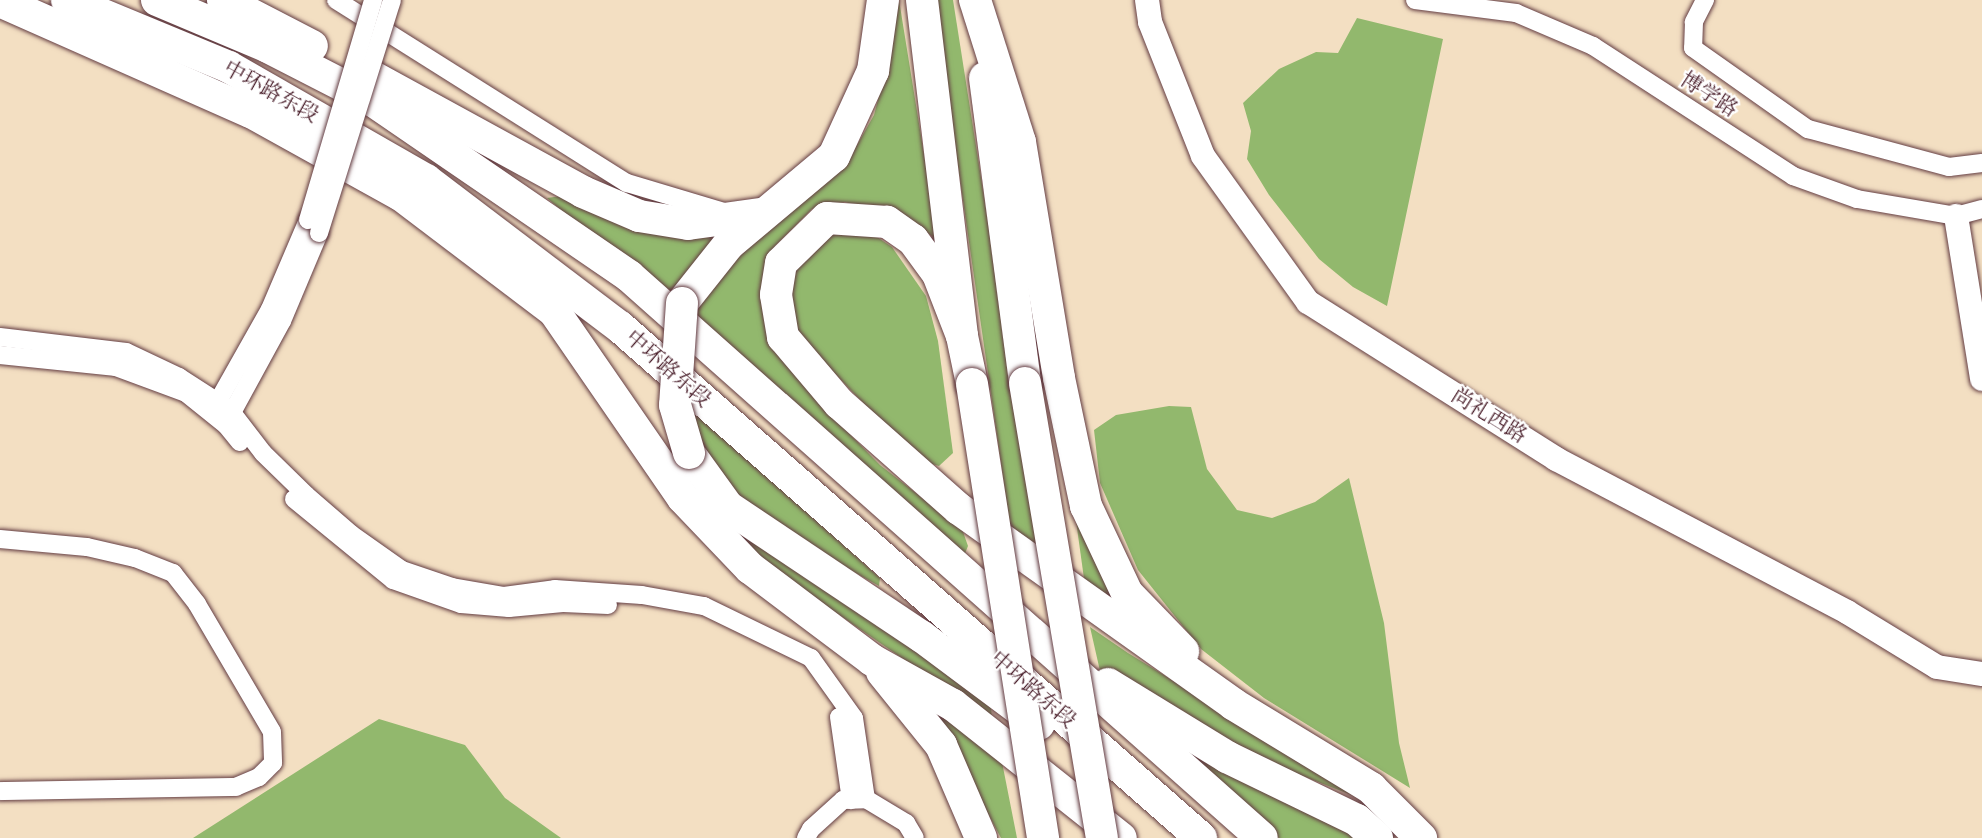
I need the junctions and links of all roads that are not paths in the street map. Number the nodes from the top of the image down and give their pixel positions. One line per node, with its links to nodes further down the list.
1 (67, 0): 38 (highway, 中环路东段)
2 (157, 0): 25 (highway, 中环路东段)
3 (223, 0): 16 (highway)
4 (336, 0): 16 (street)
5 (373, 0): 18 (street, bridge)
6 (392, 0): 18 (street, bridge)
7 (883, 0): 16 (highway)
8 (922, 0): 19 (highway)
9 (975, 0): 28 (highway); 35 (highway, bridge)
10 (1147, 0): 27 (street, 尚礼西路)
11 (1414, 0): 17 (street, 博学路)
12 (1705, 0): 14 (street)
13 (0, 1): 26 (highway)
14 (1982, 163)
15 (1982, 209): 17 (street, 博学路)
16 (754, 216): 37 (highway, bridge)
17 (1956, 216): 22 (street)
18 (313, 227): 23 (street)
19 (962, 336): 28 (highway); 34 (highway, bridge)
20 (0, 337): 23 (street)
21 (0, 355): 23 (street)
22 (1982, 379)
23 (221, 412): 30 (street)
24 (0, 539): 29 (street)
25 (1047, 649): 39 (highway, 中环路东段); 40 (highway)
26 (872, 660): 33 (highway); 36 (highway)
27 (1982, 674)
28 (1233, 704): 41 (highway)
29 (0, 791)
30 (858, 799): 31 (street); 32 (street)
31 (806, 838)
32 (915, 838)
33 (981, 838)
34 (1044, 838)
35 (1102, 838)
36 (1120, 838)
37 (1191, 838)
38 (1201, 838)
39 (1262, 838)
40 (1377, 838)
41 (1421, 838)

